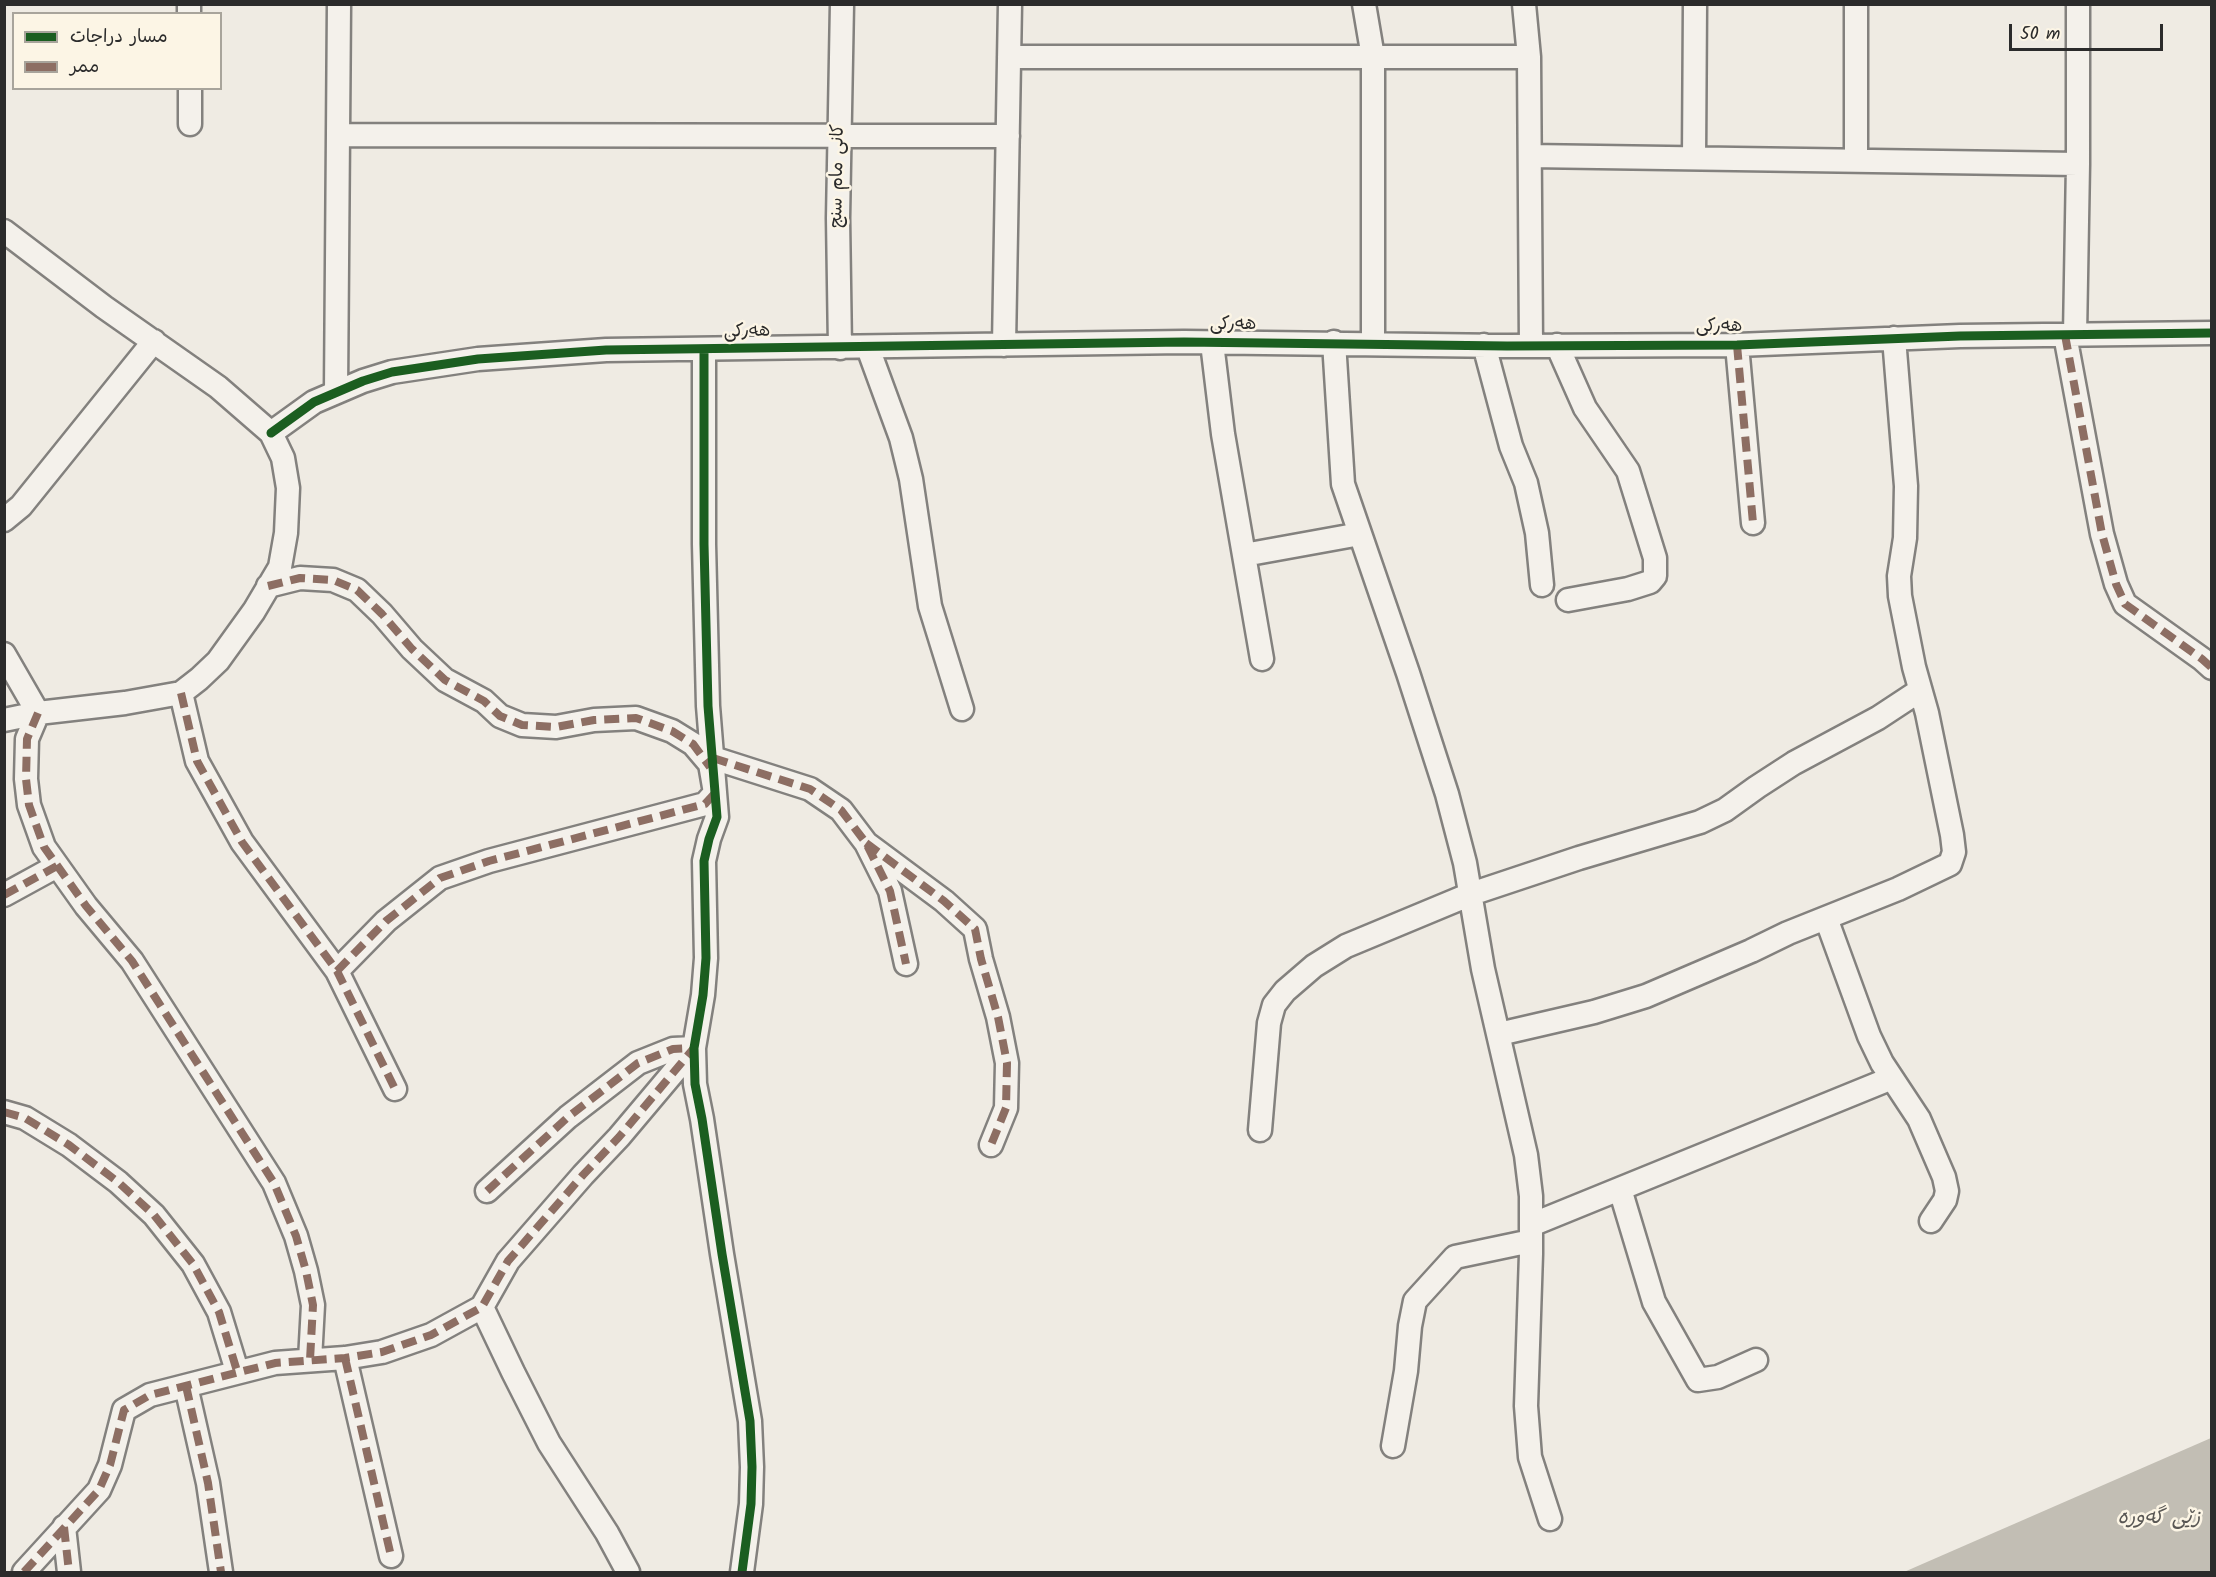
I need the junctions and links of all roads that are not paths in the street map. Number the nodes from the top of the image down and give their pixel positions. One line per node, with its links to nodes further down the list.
1 (339, 4): 14 (street)
2 (842, 4): 15 (street, کانی مام سنج)
3 (1010, 4): 9 (street)
4 (1364, 4): 10 (street)
5 (1524, 4): 11 (street)
6 (1695, 4): 18 (street)
7 (1856, 4): 19 (street)
8 (2078, 4): 20 (street)
9 (1009, 57): 10 (street); 16 (street)
10 (1373, 57): 11 (street); 28 (street)
11 (1529, 57): 17 (street)
12 (190, 90): 13 (street)
13 (190, 124)
14 (338, 135): 15 (street); 37 (street)
15 (839, 135): 16 (street); 34 (street, کانی مام سنج)
16 (1008, 136): 29 (street)
17 (1530, 156): 18 (street); 33 (street)
18 (1694, 158): 19 (street)
19 (1856, 160): 20 (street)
20 (2078, 164): 23 (street)
21 (4, 231): 25 (street)
22 (2211, 333): 23 (street, هەرکی)
23 (2070, 335): 24 (street, هەرکی); 48 (street)
24 (1894, 338): 32 (street, هەرکی); 49 (street)
25 (154, 341): 38 (street); 39 (street)
26 (1334, 342): 27 (street, هەرکی); 28 (street, هەرکی); 41 (street)
27 (1212, 343): 29 (street, هەرکی); 42 (street)
28 (1373, 343): 30 (street, هەرکی)
29 (1004, 345): 35 (street, هەرکی)
30 (1484, 345): 33 (street, هەرکی); 43 (street)
31 (1557, 345): 32 (street, هەرکی); 33 (street, هەرکی); 45 (street)
32 (1737, 345): 40 (street)
33 (1531, 346)
34 (840, 348): 35 (street, هەرکی); 36 (street, هەرکی)
35 (868, 348): 51 (street)
36 (704, 350): 37 (street, هەرکی); 54 (street)
37 (336, 391): 38 (street, هەرکی)
38 (271, 433): 44 (street)
39 (4, 520)
40 (1753, 523)
41 (1360, 534): 42 (street); 58 (street)
42 (1244, 555): 47 (street)
43 (1542, 585)
44 (268, 586): 50 (street); 55 (street)
45 (1568, 600)
46 (4, 654): 52 (street)
47 (1262, 659)
48 (2211, 668)
49 (1920, 691): 58 (street); 60 (street)
50 (181, 693): 52 (street); 62 (street)
51 (962, 709)
52 (38, 713): 53 (street); 57 (street)
53 (4, 720)
54 (713, 758): 55 (street); 56 (street)
55 (715, 793): 62 (street); 64 (street)
56 (866, 843): 61 (street); 69 (street)
57 (57, 866): 59 (street); 76 (street)
58 (1470, 894): 63 (street); 68 (street)
59 (4, 895)
60 (1826, 918): 63 (street); 65 (street)
61 (906, 964)
62 (337, 970): 66 (street)
63 (1499, 1034): 73 (street)
64 (694, 1048): 71 (street); 74 (street); 88 (street)
65 (1892, 1078): 70 (street); 72 (street)
66 (395, 1089)
67 (4, 1112): 78 (street)
68 (1260, 1130)
69 (991, 1145)
70 (1620, 1189): 73 (street); 77 (street)
71 (487, 1191)
72 (1931, 1221)
73 (1531, 1233): 80 (street); 81 (street)
74 (482, 1306): 75 (street); 87 (street)
75 (345, 1358): 76 (street); 83 (street)
76 (310, 1360): 78 (street)
77 (1756, 1360)
78 (237, 1371): 79 (street)
79 (186, 1386): 82 (street); 86 (street)
80 (1393, 1446)
81 (1550, 1520)
82 (64, 1527): 84 (street); 85 (street)
83 (391, 1556)
84 (24, 1572)
85 (69, 1572)
86 (221, 1572)
87 (628, 1572)
88 (742, 1572)

